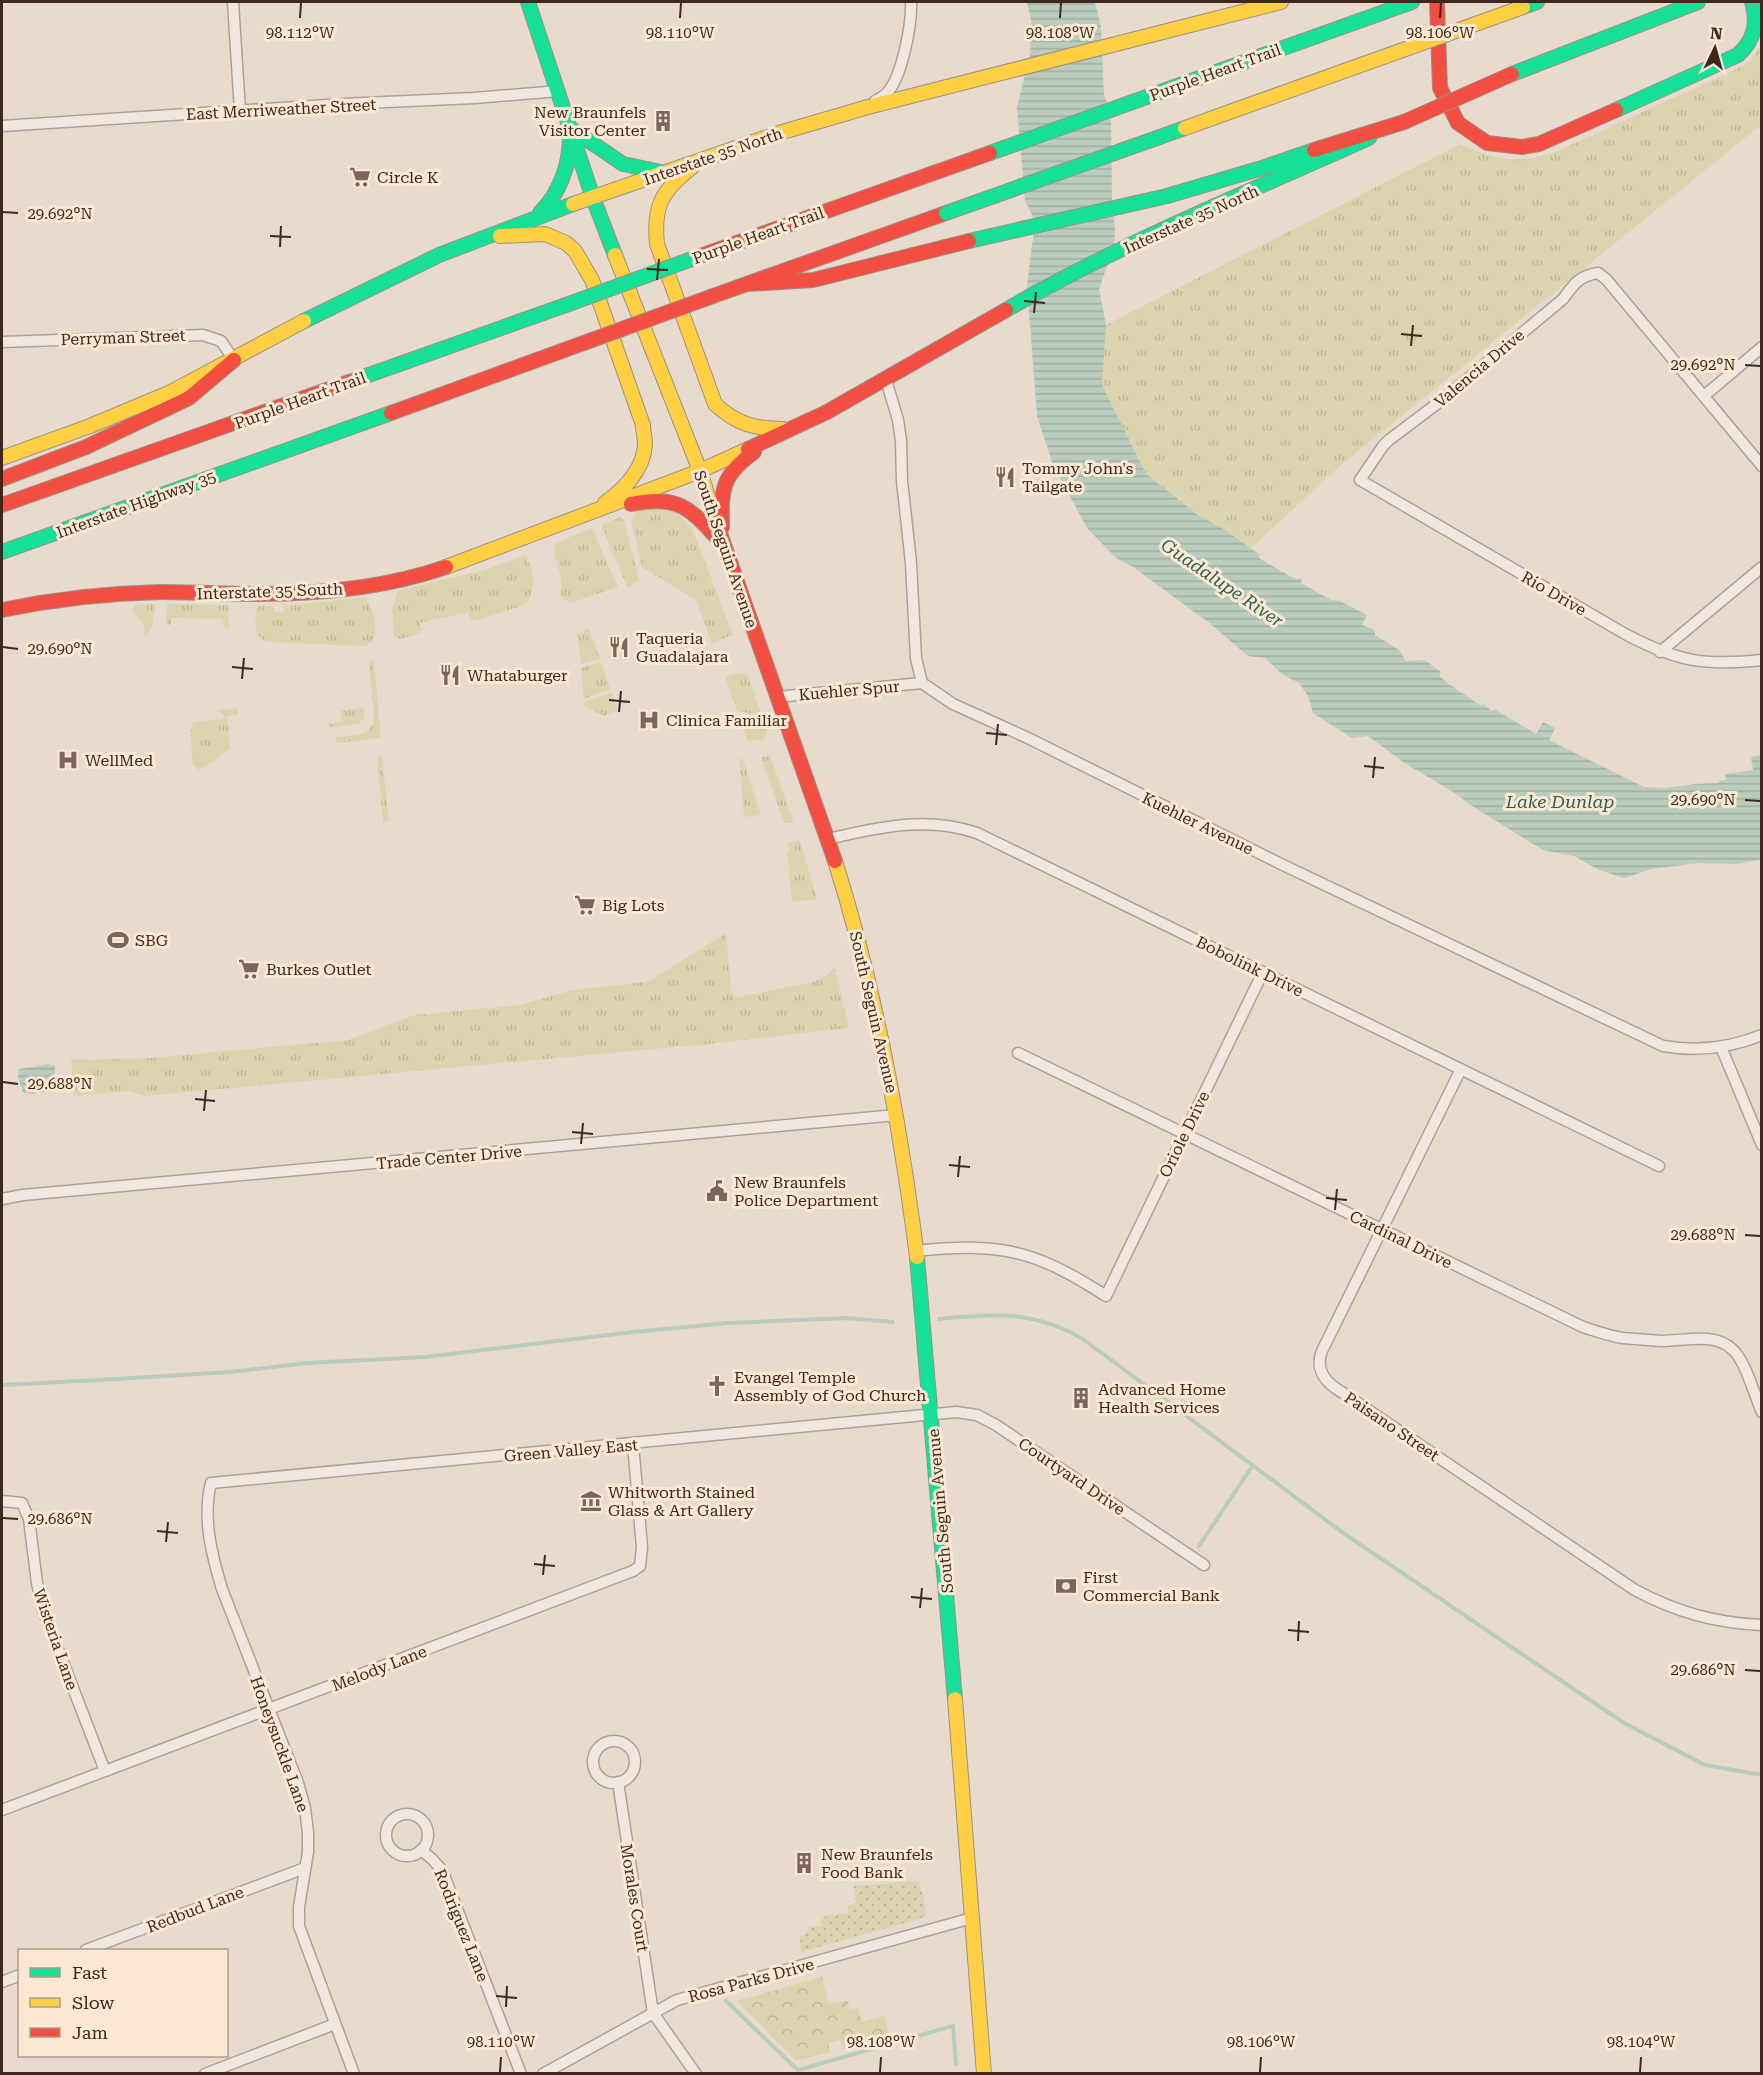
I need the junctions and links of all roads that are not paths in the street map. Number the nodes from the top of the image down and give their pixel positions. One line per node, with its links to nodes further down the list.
1 (233, 2): 12 (street)
2 (528, 2): 10 (main road, South Seguin Avenue)
3 (911, 2): 11 (street)
4 (1281, 2): 11 (main road, Interstate 35 North)
5 (1412, 2): 33 (main road, Purple Heart Trail, bridge)
6 (1437, 2): 9 (main road)
7 (1537, 2): 21 (main road, bridge)
8 (1698, 2): 13 (main road, Interstate 35 North, bridge)
9 (1752, 2)
10 (560, 91): 12 (street, East Merriweather Street); 15 (main road, South Seguin Avenue)
11 (868, 106): 16 (main road, Interstate 35 North)
12 (240, 111): 14 (street, East Merriweather Street)
13 (1404, 122): 21 (main road); 25 (main road, Interstate 35 North)
14 (2, 126)
15 (570, 128): 17 (main road); 18 (main road, South Seguin Avenue); 19 (main road)
16 (704, 159): 17 (main road, Interstate 35 North); 27 (main road)
17 (663, 173): 18 (main road, Interstate 35 North)
18 (593, 198): 19 (main road); 30 (main road, South Seguin Avenue)
19 (536, 217): 20 (main road)
20 (480, 239): 24 (main road); 34 (main road)
21 (748, 284): 35 (main road, Interstate Highway 35, bridge)
22 (2, 342): 24 (street, Perryman Street)
23 (1761, 347): 26 (street)
24 (234, 360): 28 (main road); 31 (main road)
25 (886, 380): 27 (main road, Interstate 35 North); 43 (street)
26 (1704, 396): 29 (street); 32 (street, Valencia Drive)
27 (788, 429): 30 (main road, Interstate 35 North); 36 (main road)
28 (2, 458)
29 (1761, 466)
30 (700, 471): 34 (main road, Interstate 35 South); 36 (main road, South Seguin Avenue)
31 (2, 479)
32 (1360, 480): 41 (street, Rio Drive)
33 (2, 505)
34 (591, 513): 36 (main road); 40 (main road, Interstate 35 South)
35 (67, 528): 37 (main road, Interstate Highway 35); 38 (main road)
36 (722, 543): 44 (main road, South Seguin Avenue)
37 (2, 552)
38 (2, 564)
39 (1761, 567): 41 (street)
40 (2, 610)
41 (1660, 651): 42 (street, Rio Drive)
42 (1761, 660)
43 (922, 683): 44 (street, Kuehler Spur); 48 (street, Kuehler Avenue)
44 (777, 697): 45 (main road, South Seguin Avenue)
45 (828, 839): 46 (street, Bobolink Drive); 51 (main road, South Seguin Avenue)
46 (1263, 972): 50 (street, Bobolink Drive); 52 (street, Oriole Drive)
47 (1761, 1035): 48 (street, Kuehler Avenue)
48 (1721, 1047): 53 (street)
49 (1018, 1053): 52 (street, Cardinal Drive)
50 (1461, 1069): 54 (street, Bobolink Drive); 56 (street, Paisano Street)
51 (897, 1115): 55 (street, Trade Center Drive); 57 (main road, South Seguin Avenue)
52 (1185, 1133): 56 (street, Cardinal Drive); 57 (street, Oriole Drive)
53 (1761, 1146)
54 (1659, 1166)
55 (2, 1199)
56 (1382, 1229): 58 (street, Cardinal Drive); 64 (street, Paisano Street)
57 (916, 1251): 59 (main road, South Seguin Avenue)
58 (1761, 1412)
59 (932, 1414): 60 (street, Green Valley East); 63 (street, Courtyard Drive); 71 (main road, South Seguin Avenue)
60 (633, 1444): 61 (street, Green Valley East); 65 (street, Melody Lane)
61 (210, 1484): 65 (street, Honeysuckle Lane)
62 (2, 1502): 66 (street, Wisteria Lane)
63 (1204, 1565)
64 (1761, 1625)
65 (269, 1710): 66 (street, Melody Lane); 70 (street, Honeysuckle Lane)
66 (105, 1771): 68 (street, Melody Lane)
67 (618, 1782): 75 (street, Morales Court)
68 (2, 1809)
69 (421, 1850): 79 (street, Rodriguez Lane)
70 (305, 1868): 72 (street, Redbud Lane); 76 (street, Honeysuckle Lane)
71 (972, 1918): 75 (street, Rosa Parks Drive); 82 (main road, South Seguin Avenue)
72 (89, 1949)
73 (18, 1976): 74 (street)
74 (2, 1982)
75 (653, 2013): 80 (street, Rosa Parks Drive); 81 (street)
76 (335, 2024): 77 (street); 78 (street, Honeysuckle Lane)
77 (205, 2073)
78 (354, 2073)
79 (521, 2073)
80 (543, 2073)
81 (696, 2073)
82 (984, 2073)

